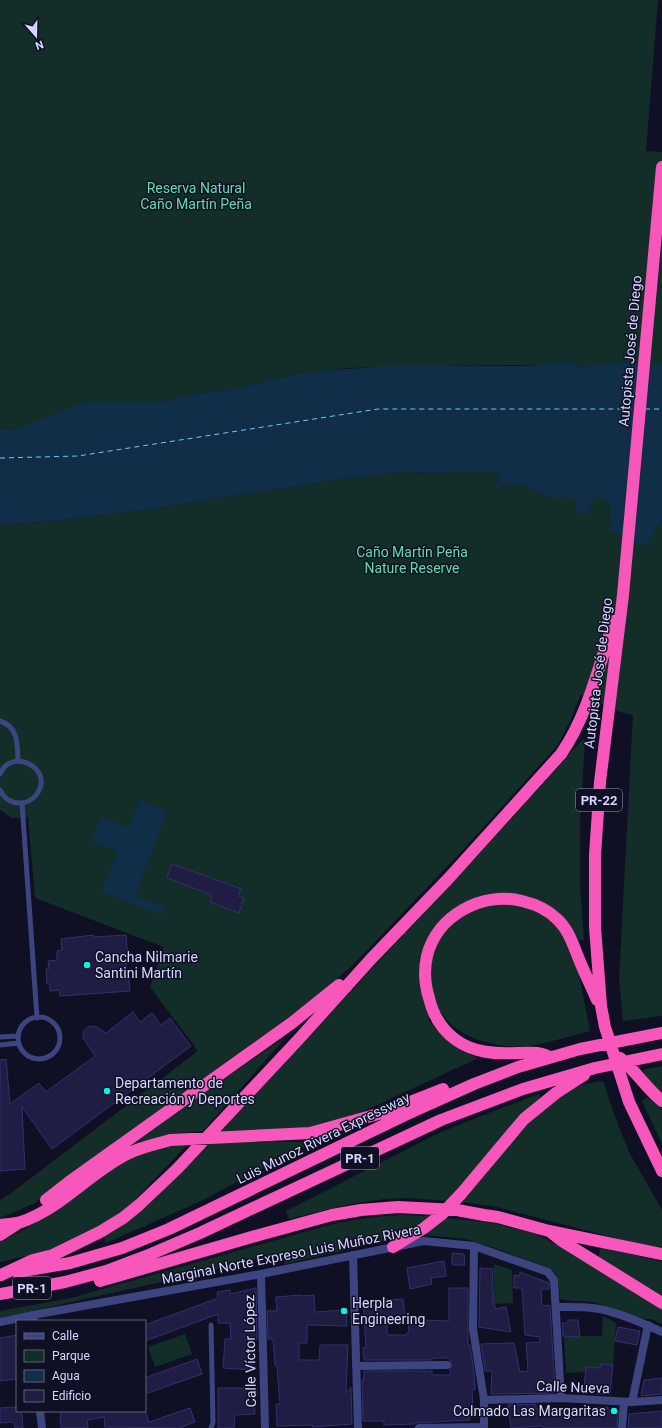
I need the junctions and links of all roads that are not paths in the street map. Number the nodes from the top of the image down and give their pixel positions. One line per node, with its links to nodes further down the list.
1 (662, 167): 2 (highway, Autopista José de Diego / PR-22)
2 (623, 590): 8 (highway); 9 (highway, Autopista José de Diego / PR-22)
3 (0, 721): 4 (lane)
4 (18, 761): 5 (lane); 7 (lane)
5 (0, 774)
6 (0, 791): 7 (lane)
7 (22, 803): 10 (lane)
8 (371, 959): 23 (highway); 32 (highway)
9 (601, 1006): 16 (highway, Autopista José de Diego / PR-22); 18 (highway)
10 (37, 1018): 12 (lane); 14 (lane)
11 (662, 1033): 18 (highway, Luis Munoz Rivera Expressway / PR-1)
12 (18, 1036): 13 (lane); 14 (lane)
13 (0, 1037)
14 (19, 1043): 15 (lane)
15 (0, 1045)
16 (613, 1052): 21 (highway); 22 (highway, Autopista José de Diego / PR-22)
17 (662, 1054): 19 (highway, PR-1)
18 (550, 1057): 20 (highway, Luis Munoz Rivera Expressway / PR-1)
19 (596, 1068): 27 (highway); 33 (highway, PR-1)
20 (474, 1084): 23 (highway); 32 (highway, Luis Munoz Rivera Expressway / PR-1)
21 (662, 1101)
22 (662, 1171)
23 (20, 1222): 24 (highway); 26 (highway)
24 (0, 1225)
25 (549, 1231): 29 (highway); 33 (highway); 35 (highway)
26 (0, 1235)
27 (393, 1246): 28 (street, Marginal Norte Expreso Luis Muñoz Rivera); 30 (street, Marginal Norte Expreso Luis Muñoz Rivera)
28 (474, 1246): 36 (street, Marginal Norte Expreso Luis Muñoz Rivera); 47 (street)
29 (659, 1254)
30 (353, 1255): 31 (street, Marginal Norte Expreso Luis Muñoz Rivera); 45 (street)
31 (261, 1274): 37 (street, Marginal Norte Expreso Luis Muñoz Rivera); 54 (street, Calle Víctor López)
32 (1, 1276)
33 (65, 1282): 34 (highway, PR-1)
34 (0, 1294)
35 (662, 1303)
36 (556, 1308): 42 (street); 46 (street, Marginal Norte Expreso Luis Muñoz Rivera)
37 (33, 1318): 39 (street, Marginal Norte Expreso Luis Muñoz Rivera)
38 (16, 1320): 40 (street, Marginal Norte Expreso Luis Muñoz Rivera)
39 (16, 1320)
40 (0, 1322)
41 (211, 1325): 53 (lane)
42 (648, 1325): 43 (street); 49 (street)
43 (662, 1332)
44 (447, 1365): 45 (street)
45 (356, 1366): 55 (street)
46 (562, 1398): 47 (street, Calle Nueva); 49 (street, Calle Nueva)
47 (484, 1400): 51 (street)
48 (662, 1400): 49 (street, Calle Nueva)
49 (628, 1402): 57 (street)
50 (40, 1412): 52 (street)
51 (484, 1427): 56 (street)
52 (42, 1428)
53 (211, 1428)
54 (265, 1428)
55 (358, 1428)
56 (419, 1428)
57 (622, 1428)

